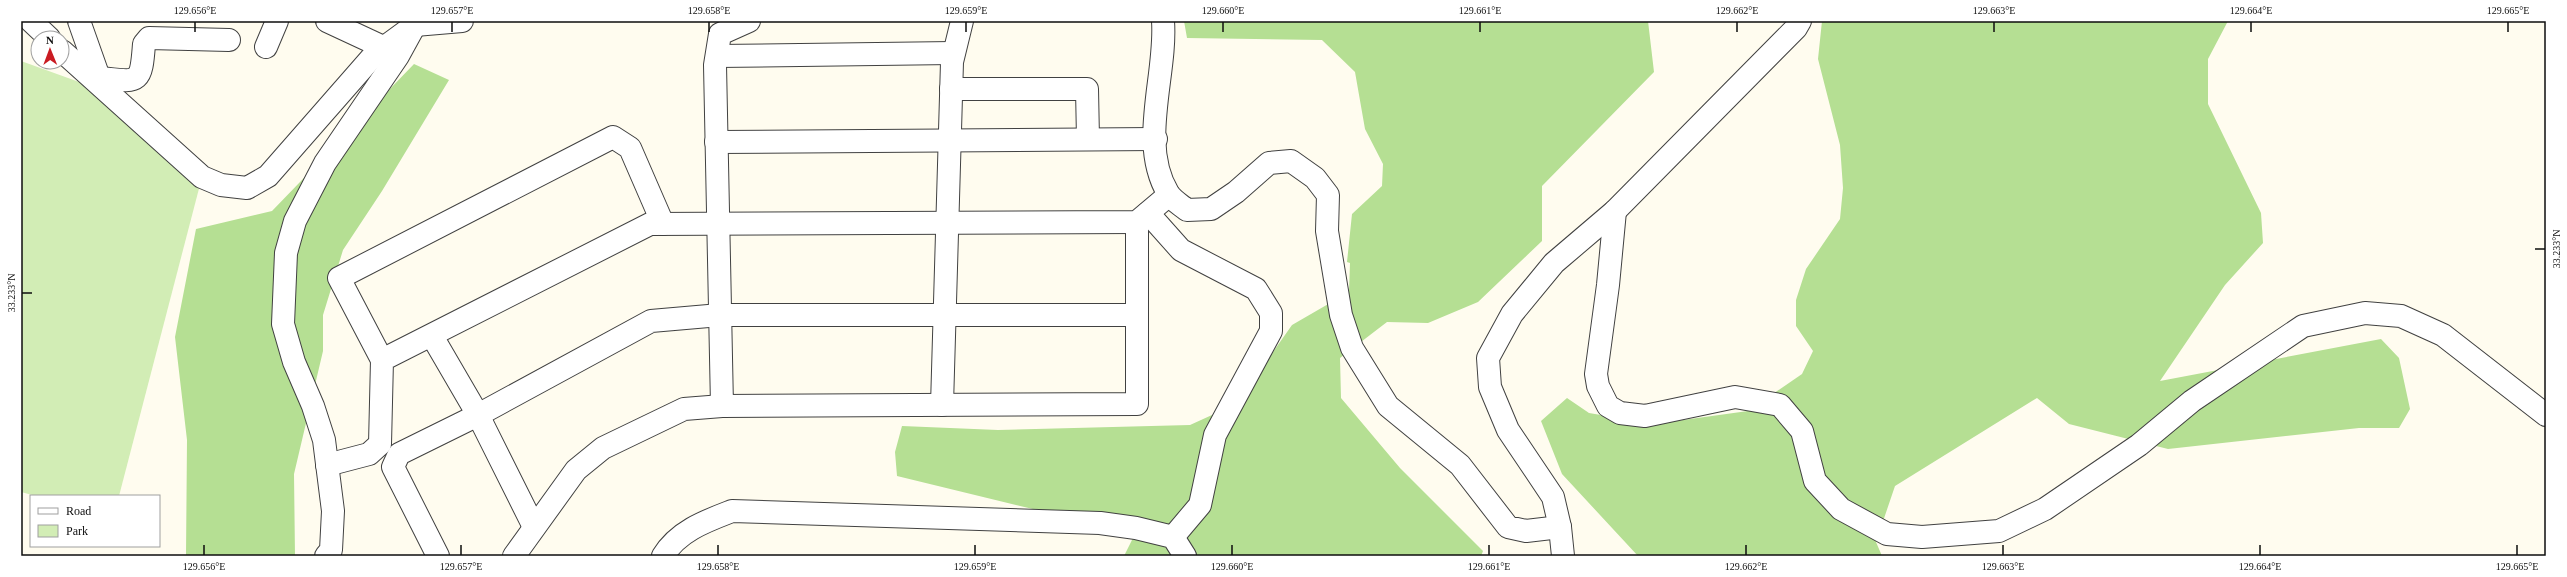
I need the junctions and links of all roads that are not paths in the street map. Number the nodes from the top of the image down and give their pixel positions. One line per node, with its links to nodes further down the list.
1 (31, 21): 11 (street)
2 (80, 21): 18 (street)
3 (277, 21): 13 (street)
4 (327, 21): 14 (street)
5 (749, 21): 16 (street)
6 (962, 21): 15 (street)
7 (1163, 21): 21 (street)
8 (1800, 21): 25 (street)
9 (449, 22): 10 (street)
10 (415, 25): 14 (street); 39 (street)
11 (41, 30)
12 (229, 40): 18 (street)
13 (266, 48)
14 (385, 48): 18 (street)
15 (953, 53): 16 (street); 19 (street)
16 (717, 56): 23 (street)
17 (70, 57): 18 (street)
18 (102, 85)
19 (951, 89): 20 (street); 22 (street)
20 (1088, 139): 21 (street); 22 (street)
21 (1156, 139): 24 (street)
22 (950, 140): 23 (street); 27 (street)
23 (716, 142): 29 (street)
24 (1169, 195): 26 (street); 41 (street)
25 (1615, 211): 37 (street); 41 (street)
26 (1142, 218): 27 (street); 31 (street); 42 (street)
27 (948, 223): 29 (street); 32 (street)
28 (663, 224): 29 (street); 33 (street); 34 (street)
29 (718, 224): 30 (street)
30 (720, 315): 32 (street); 36 (street); 38 (street)
31 (1137, 315): 32 (street); 35 (street)
32 (945, 316): 35 (street)
33 (432, 336): 34 (street); 38 (street)
34 (382, 360): 39 (street)
35 (942, 405): 36 (street)
36 (722, 406): 40 (street)
37 (2546, 414)
38 (478, 415): 40 (street); 44 (street)
39 (327, 465): 43 (street)
40 (534, 526): 45 (street)
41 (1560, 527): 48 (street)
42 (1173, 537): 46 (street); 47 (street)
43 (326, 556)
44 (438, 556)
45 (514, 556)
46 (663, 556)
47 (1185, 556)
48 (1563, 556)

